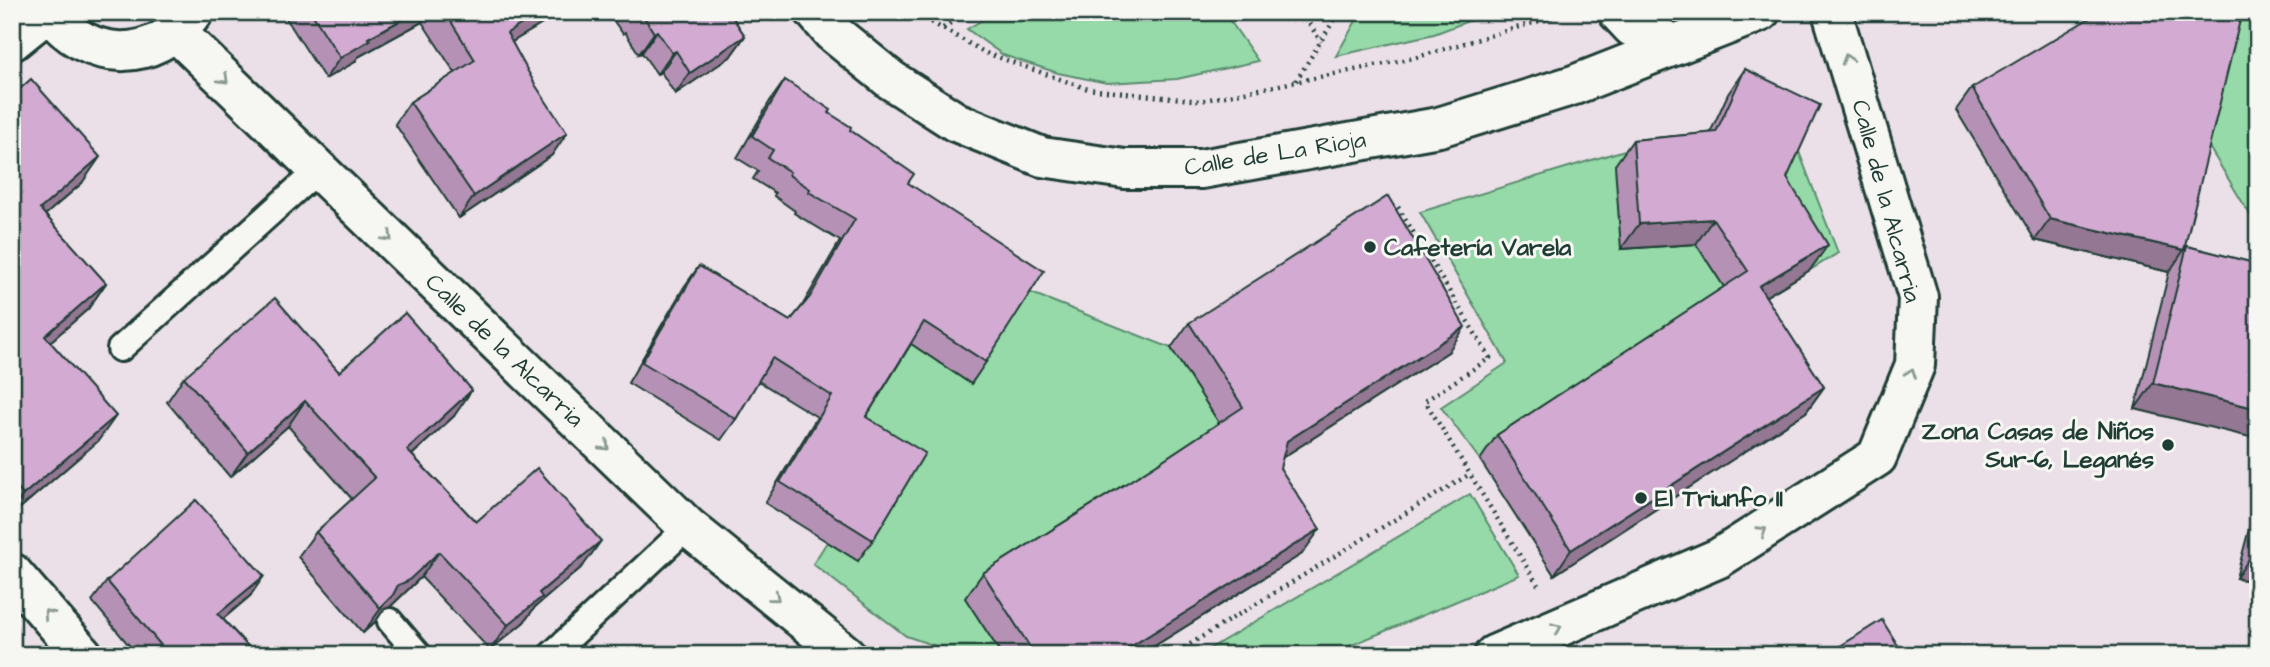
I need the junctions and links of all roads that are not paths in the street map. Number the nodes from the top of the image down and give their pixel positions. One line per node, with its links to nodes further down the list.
1 (49, 12): 6 (street); 7 (street)
2 (815, 12): 8 (street, Calle de La Rioja)
3 (1618, 12): 8 (street)
4 (1759, 12): 8 (street, Calle de La Rioja)
5 (1832, 12): 18 (street, Calle de la Alcarria, one-way to 5)
6 (185, 22): 9 (street, Calle de la Alcarria, one-way to 9)
7 (12, 41)
8 (1675, 44)
9 (318, 170): 10 (lane); 11 (street, Calle de la Alcarria, one-way to 11)
10 (120, 349)
11 (688, 527): 16 (lane); 17 (street, Calle de la Alcarria, one-way to 17)
12 (12, 573): 14 (street, one-way to 12)
13 (390, 621): 15 (lane)
14 (83, 655)
15 (419, 655)
16 (551, 655)
17 (846, 655)
18 (1494, 655)

